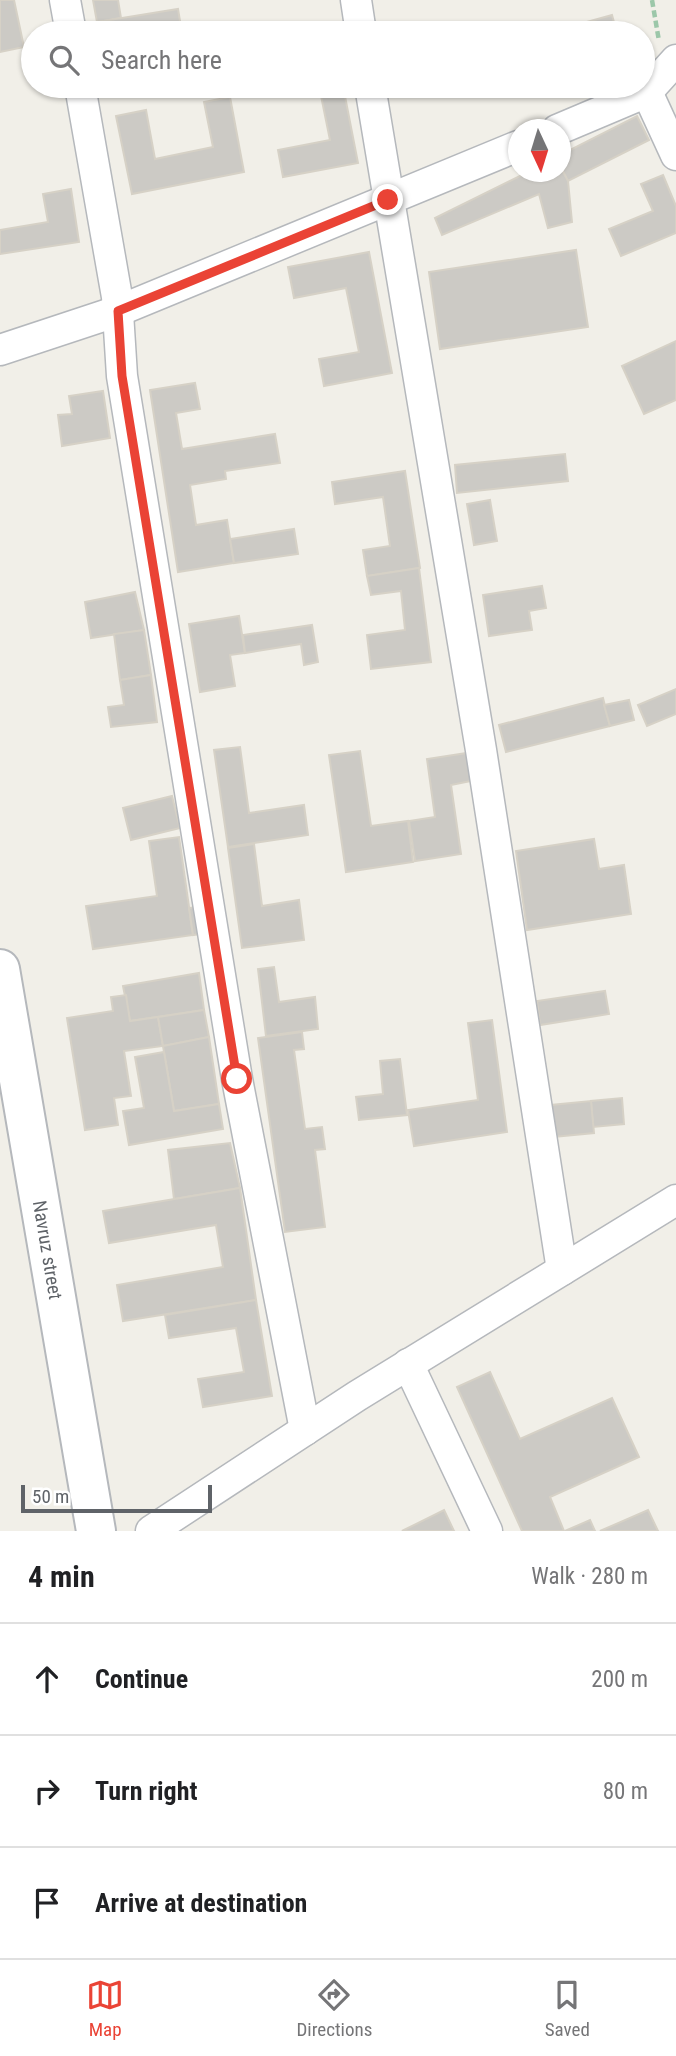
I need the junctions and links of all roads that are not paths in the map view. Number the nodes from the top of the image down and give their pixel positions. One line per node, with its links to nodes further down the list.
1 (65, 0): 3 (street)
2 (356, 0): 4 (street)
3 (69, 21)
4 (359, 21)
5 (676, 60): 6 (street)
6 (655, 84)
7 (82, 98): 15 (street)
8 (372, 98): 14 (street)
9 (634, 98): 11 (street)
10 (651, 98): 13 (street)
11 (571, 124)
12 (508, 150): 14 (street)
13 (676, 155)
14 (388, 200): 15 (street); 19 (street)
15 (118, 311): 16 (street); 21 (street)
16 (0, 350)
17 (0, 969): 23 (street, Navruz street)
18 (676, 1200): 19 (street)
19 (562, 1270): 20 (street)
20 (408, 1364): 21 (street); 25 (street)
21 (305, 1430): 22 (street)
22 (182, 1522): 24 (street)
23 (96, 1531)
24 (151, 1531)
25 (488, 1531)

